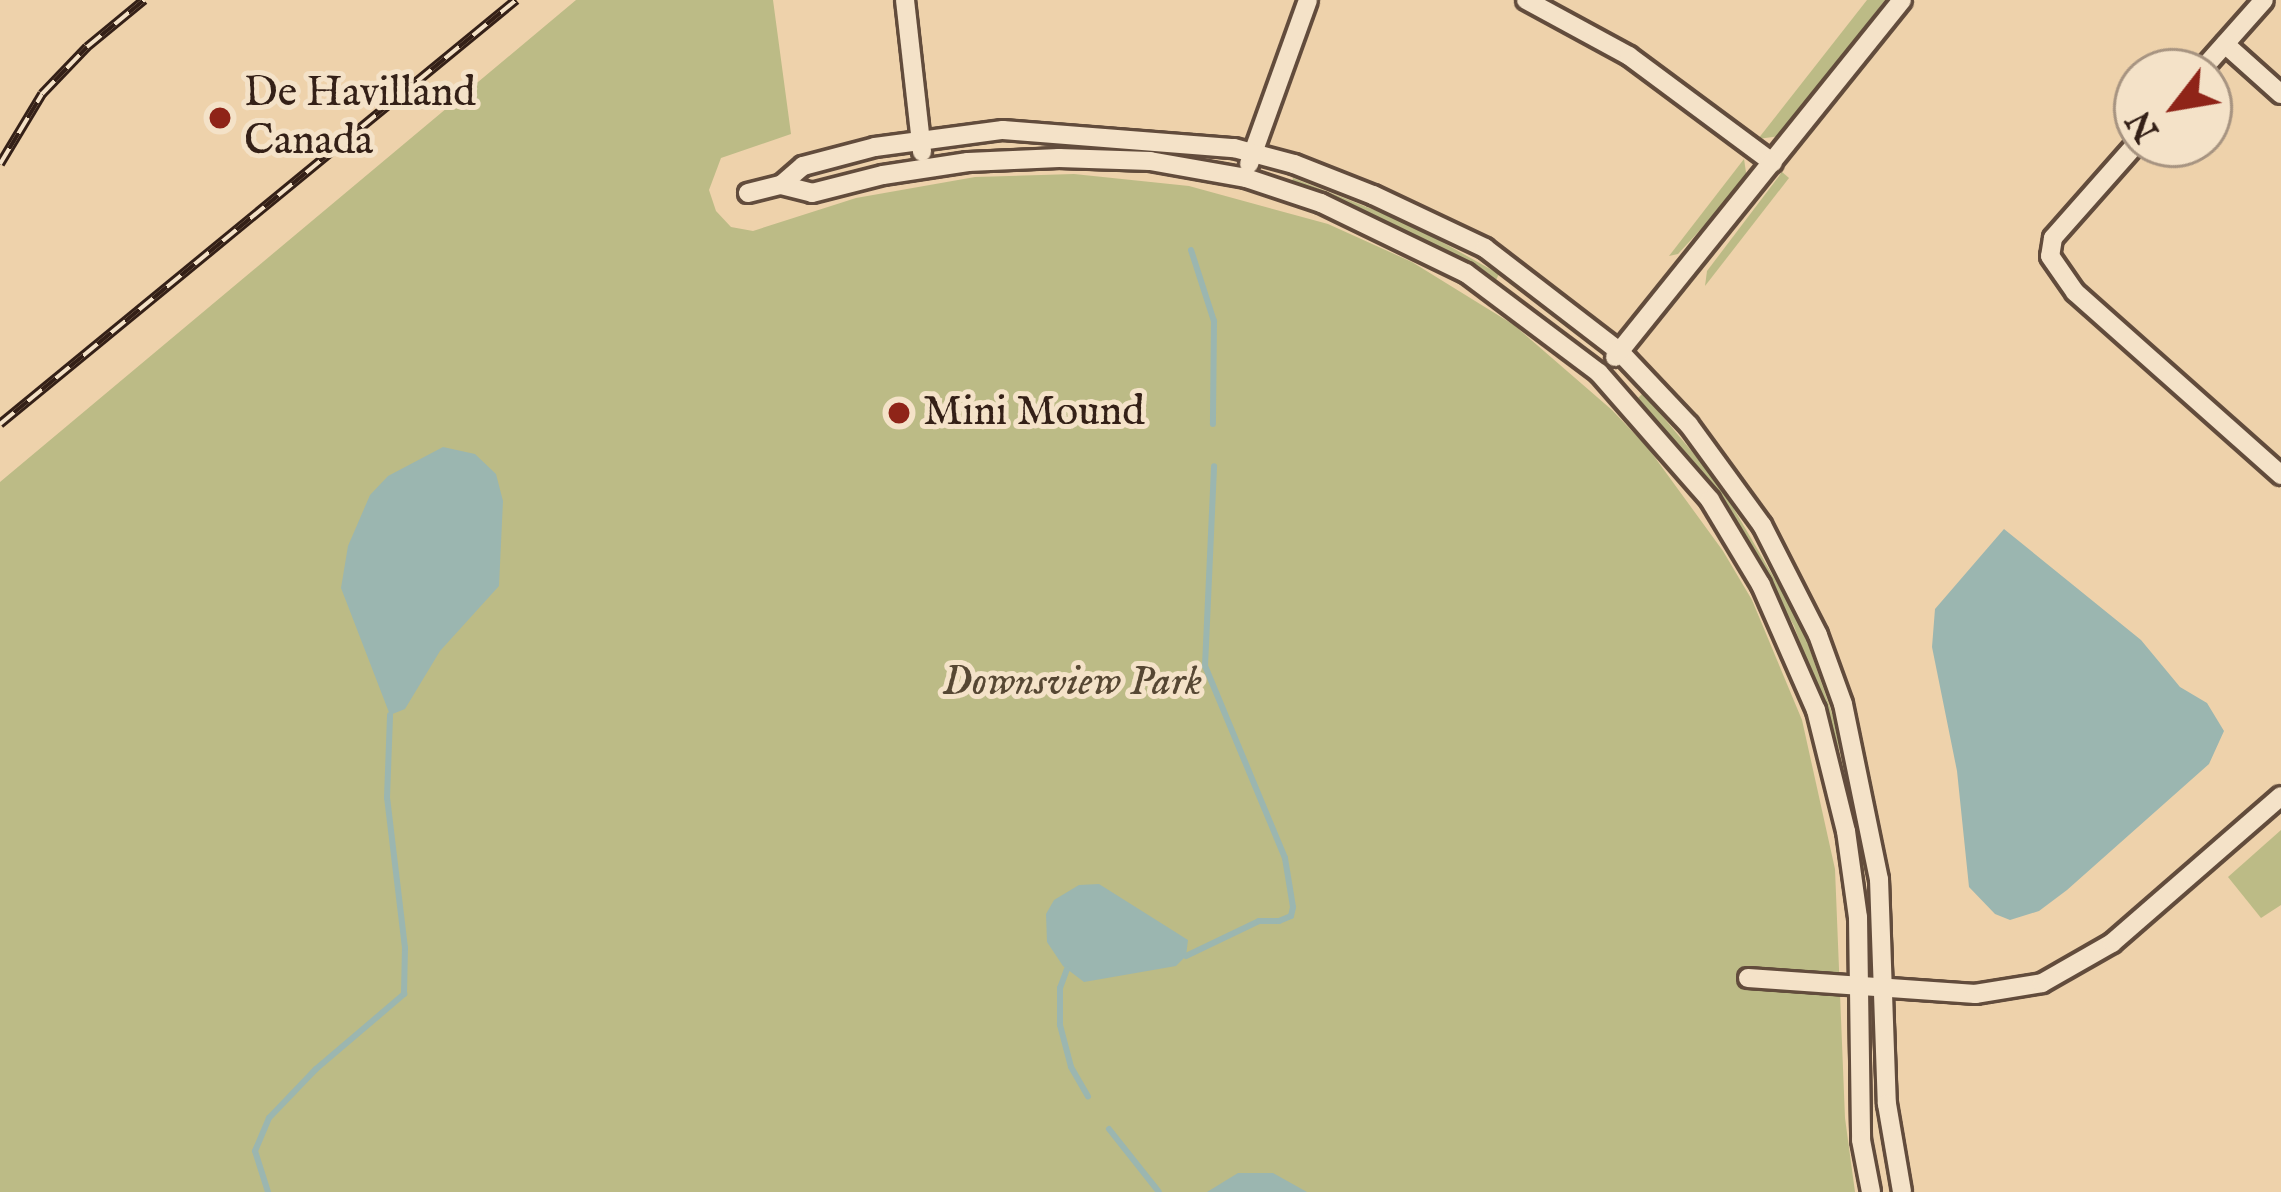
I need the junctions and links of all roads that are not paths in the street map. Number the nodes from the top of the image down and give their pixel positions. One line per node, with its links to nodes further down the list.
1 (905, 0): 9 (street)
2 (1308, 0): 10 (street)
3 (1526, 0): 11 (street)
4 (1902, 0): 11 (street)
5 (2264, 0): 6 (street)
6 (2225, 44): 7 (street); 8 (street)
7 (2221, 48)
8 (2281, 94)
9 (920, 140): 10 (street); 13 (street); 15 (street)
10 (1251, 153): 14 (street); 17 (street)
11 (1773, 163): 17 (street)
12 (2114, 168): 19 (street)
13 (924, 169): 14 (street); 15 (street)
14 (1246, 178): 18 (street)
15 (782, 185): 16 (street)
16 (748, 193)
17 (1620, 352): 18 (street); 23 (street)
18 (1599, 374): 22 (street)
19 (2281, 475)
20 (2281, 796): 23 (street)
21 (1748, 978): 22 (street)
22 (1860, 985): 23 (street); 24 (street)
23 (1883, 987): 25 (street)
24 (1871, 1192)
25 (1902, 1192)

